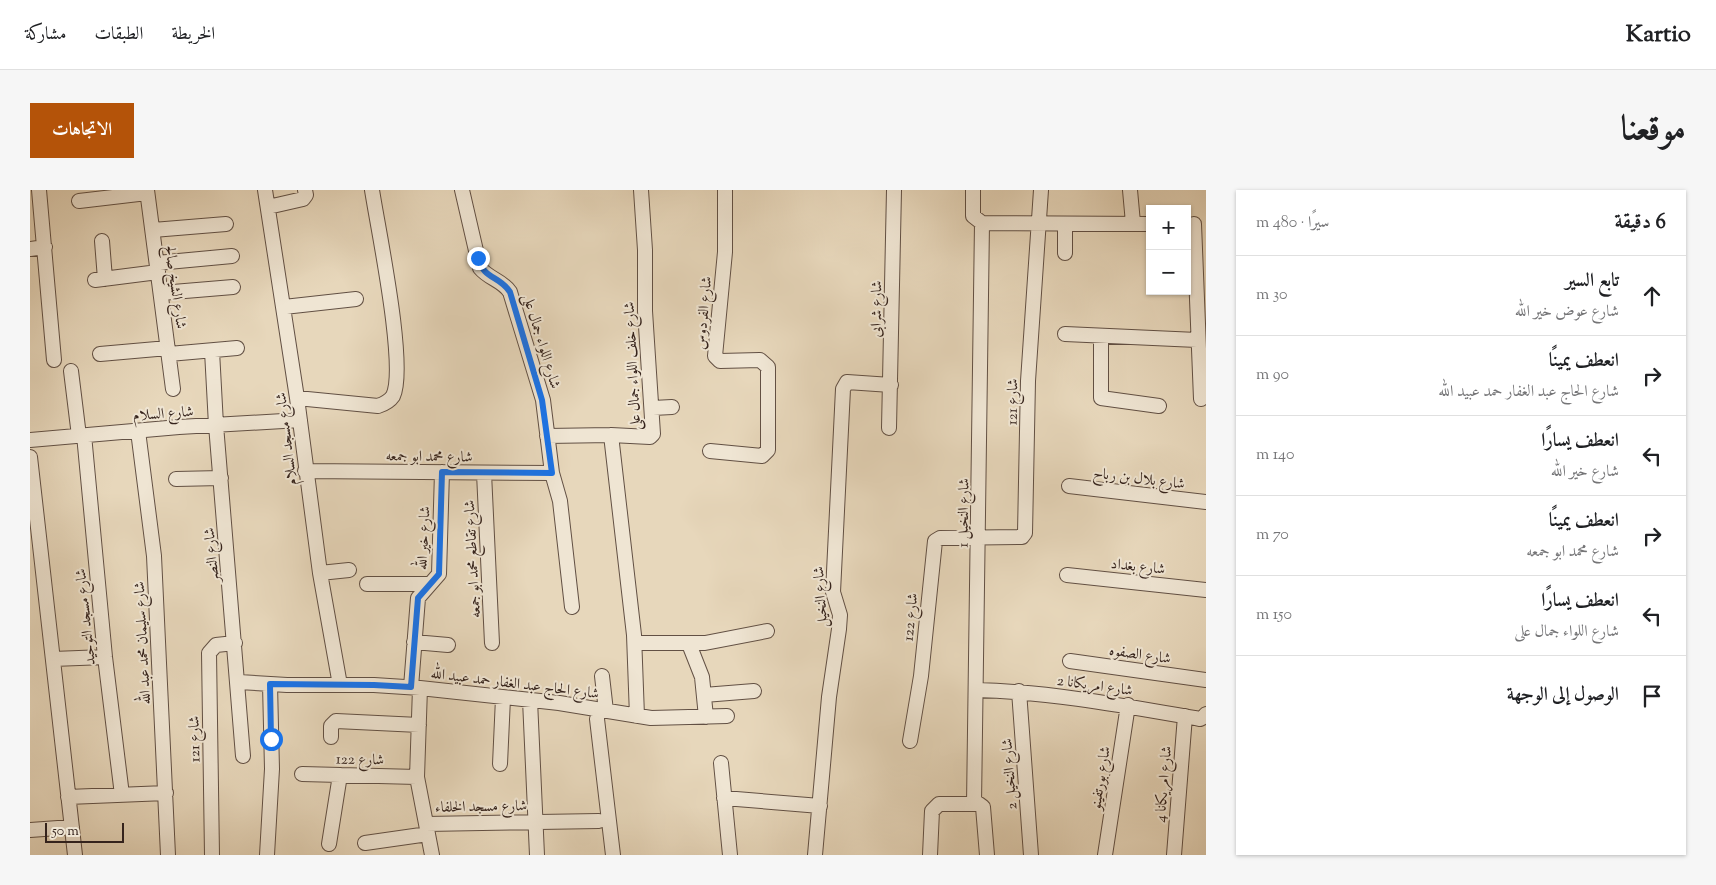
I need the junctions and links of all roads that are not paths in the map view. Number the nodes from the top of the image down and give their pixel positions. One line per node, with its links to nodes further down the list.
1 (39, 190): 24 (street)
2 (265, 190): 14 (street, شارع مسجد السلام)
3 (305, 190): 14 (street)
4 (372, 190): 44 (street)
5 (462, 190): 55 (street, شارع اللواء جمال على)
6 (641, 190): 48 (street, شارع خلف اللواء جمال على)
7 (725, 190): 57 (street, شارع الفردوس)
8 (894, 190): 42 (street, شارع شرابى)
9 (973, 190): 15 (street)
10 (1041, 190): 18 (street)
11 (1130, 190): 16 (street)
12 (147, 191): 13 (street); 22 (street, شارع الشيخ صالح)
13 (79, 201)
14 (268, 207): 32 (street, شارع مسجد السلام)
15 (982, 222): 18 (street); 67 (street, شارع النخيل 1)
16 (1133, 223): 19 (street); 20 (street)
17 (226, 224): 22 (street)
18 (1038, 224): 19 (street); 67 (street, شارع 121)
19 (1065, 224): 26 (street)
20 (1146, 224)
21 (1196, 224): 35 (street)
22 (152, 230): 28 (street, شارع الشيخ صالح)
23 (102, 241): 28 (street)
24 (45, 247): 25 (street); 40 (street)
25 (30, 250)
26 (1065, 253)
27 (232, 256): 28 (street)
28 (158, 268): 30 (street, شارع الشيخ صالح)
29 (233, 287): 30 (street)
30 (161, 293): 37 (street, شارع الشيخ صالح)
31 (356, 299): 32 (street)
32 (284, 307): 44 (street, شارع مسجد السلام)
33 (1065, 334): 34 (street)
34 (1101, 336): 35 (street); 46 (street)
35 (1198, 340): 45 (street)
36 (237, 348): 38 (street)
37 (168, 351): 38 (street); 39 (street); 43 (street, شارع الشيخ صالح)
38 (212, 351): 50 (street, شارع النصر)
39 (100, 354)
40 (54, 360)
41 (71, 371): 54 (street, شارع مسجد التوحيد)
42 (891, 385): 51 (street, شارع شرابى); 118 (street, شارع النخيل)
43 (173, 389)
44 (297, 398): 49 (street, شارع مسجد السلام)
45 (1201, 399)
46 (1158, 406)
47 (672, 407): 48 (street)
48 (653, 408): 53 (street, شارع خلف اللواء جمال على)
49 (300, 420): 50 (street, شارع السلام); 59 (street, شارع مسجد السلام)
50 (216, 426): 52 (street, شارع السلام); 63 (street, شارع النصر)
51 (889, 428)
52 (138, 431): 54 (street, شارع السلام); 113 (street, شارع سليمان محمد عبد الله)
53 (611, 435): 55 (street, شارع خلف اللواء جمال على); 79 (street)
54 (82, 436): 56 (street, شارع السلام); 82 (street, شارع مسجد التوحيد)
55 (547, 436): 62 (street, شارع اللواء جمال على)
56 (30, 440)
57 (710, 451)
58 (30, 457): 83 (street)
59 (305, 471): 60 (street, شارع محمد ابو جمعه); 69 (street, شارع مسجد السلام)
60 (442, 472): 61 (street, شارع محمد ابو جمعه); 72 (street, شارع خير الله)
61 (484, 473): 62 (street, شارع محمد ابو جمعه); 78 (street, شارع تقاطع محمد ابو جمعه)
62 (552, 473): 74 (street, شارع اللواء جمال على)
63 (221, 478): 64 (street); 77 (street, شارع النصر)
64 (176, 479)
65 (1069, 486): 66 (street, شارع بلال بن رباح)
66 (1206, 502)
67 (979, 536): 91 (street, شارع النخيل 1); 106 (street, شارع 122)
68 (349, 570): 69 (street)
69 (320, 573): 89 (street, شارع مسجد السلام)
70 (1067, 574): 73 (street, شارع بغداد)
71 (367, 584): 72 (street)
72 (430, 584): 76 (street, شارع خير الله)
73 (1206, 590)
74 (572, 607)
75 (767, 631): 80 (street)
76 (414, 642): 81 (street); 90 (street, شارع خير الله)
77 (236, 643): 87 (street, شارع النصر); 128 (street, شارع 121)
78 (492, 643)
79 (635, 643): 80 (street); 100 (street)
80 (689, 644): 94 (street)
81 (448, 645)
82 (105, 656): 83 (street); 114 (street, شارع مسجد التوحيد)
83 (53, 659): 115 (street)
84 (1070, 661): 86 (street, شارع الصفوه)
85 (602, 676): 99 (street)
86 (1206, 680)
87 (239, 682): 88 (street, شارع الحاج عبد الغفار حمد عبيد الله); 107 (street, شارع النصر)
88 (270, 684): 89 (street, شارع الحاج عبد الغفار حمد عبيد الله); 129 (street)
89 (340, 685): 90 (street, شارع الحاج عبد الغفار حمد عبيد الله)
90 (416, 688): 95 (street, شارع الحاج عبد الغفار حمد عبيد الله); 104 (street, شارع خير الله)
91 (976, 690): 93 (street, شارع امريكانا 2); 117 (street, شارع النخيل 1)
92 (754, 691): 94 (street)
93 (1019, 691): 97 (street, شارع امريكانا 2); 137 (street, شارع النخيل 2)
94 (704, 695): 103 (street)
95 (503, 698): 96 (street, شارع الحاج عبد الغفار حمد عبيد الله); 109 (street)
96 (530, 700): 99 (street, شارع الحاج عبد الغفار حمد عبيد الله); 119 (street)
97 (1128, 705): 102 (street, شارع امريكانا 2); 138 (street, شارع بورتفينو)
98 (1206, 714): 102 (street, شارع امريكانا 2)
99 (602, 715): 100 (street, شارع الحاج عبد الغفار حمد عبيد الله); 132 (street)
100 (637, 716): 103 (street, شارع الحاج عبد الغفار حمد عبيد الله)
101 (727, 716): 103 (street, شارع الحاج عبد الغفار حمد عبيد الله)
102 (1185, 716): 139 (street, شارع امريكانا 4)
103 (706, 717)
104 (419, 725): 105 (street); 112 (street, شارع خير الله)
105 (331, 738)
106 (910, 741)
107 (243, 756)
108 (721, 763): 116 (street)
109 (500, 764)
110 (302, 774): 111 (street, شارع 122)
111 (340, 775): 112 (street, شارع 122); 125 (street)
112 (417, 777): 122 (street, شارع خير الله)
113 (166, 793): 114 (street); 127 (street, شارع سليمان محمد عبد الله)
114 (122, 794): 115 (street)
115 (68, 797): 121 (street)
116 (724, 798): 118 (street); 133 (street)
117 (974, 804): 135 (street); 136 (street)
118 (820, 806): 134 (street, شارع النخيل)
119 (536, 821): 120 (street, شارع مسجد الخلفاء); 122 (street, شارع مسجد الخلفاء); 131 (street)
120 (599, 821)
121 (72, 827): 123 (street); 126 (street)
122 (427, 829): 124 (street, شارع مسجد الخلفاء); 130 (street, شارع خير الله)
123 (30, 830)
124 (365, 843)
125 (329, 844)
126 (75, 855)
127 (168, 855)
128 (212, 855)
129 (267, 855)
130 (432, 855)
131 (536, 855)
132 (613, 855)
133 (730, 855)
134 (815, 855)
135 (930, 855)
136 (987, 855)
137 (1030, 855)
138 (1105, 855)
139 (1174, 855)

